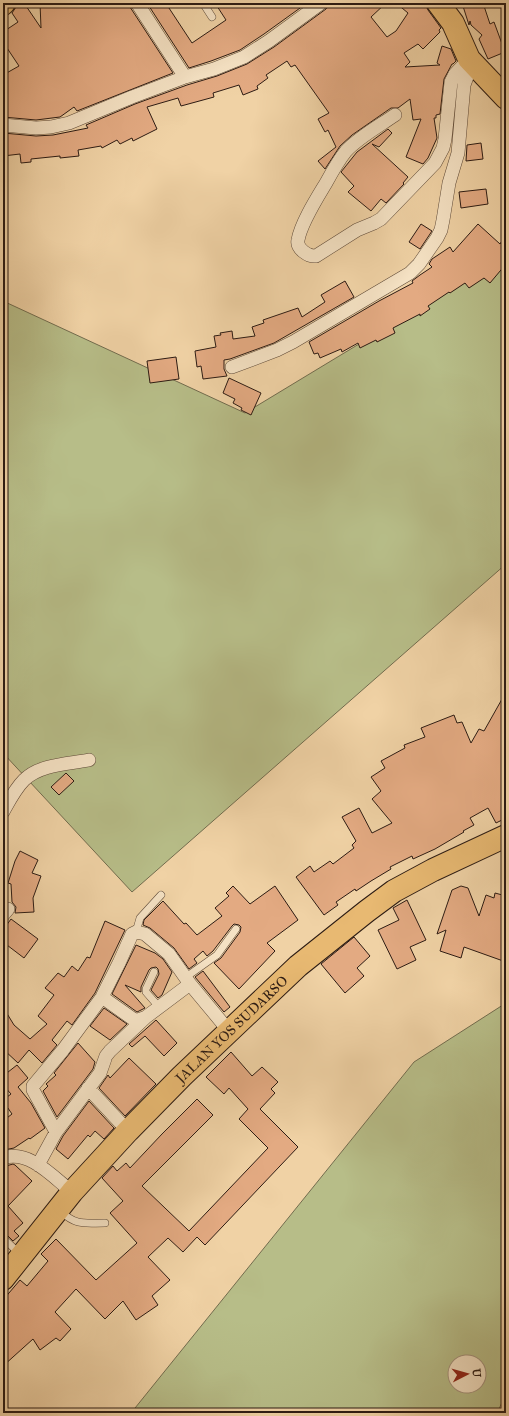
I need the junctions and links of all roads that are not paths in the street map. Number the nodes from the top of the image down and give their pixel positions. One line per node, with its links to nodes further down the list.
1 (137, 3): 7 (street)
2 (203, 3): 5 (lane)
3 (321, 3): 7 (street)
4 (438, 3): 6 (highway)
5 (212, 17)
6 (472, 64): 8 (highway); 9 (street); 11 (street)
7 (185, 77): 10 (street)
8 (506, 98)
9 (395, 115)
10 (3, 126)
11 (232, 367)
12 (89, 760): 13 (street)
13 (3, 812)
14 (504, 840): 23 (highway, JALAN YOS SUDARSO)
15 (161, 895): 17 (lane)
16 (236, 929): 19 (lane)
17 (136, 932): 19 (street); 20 (street)
18 (154, 972): 21 (lane)
19 (188, 981): 21 (street); 23 (street)
20 (102, 997): 22 (street); 26 (street)
21 (159, 1007): 22 (street)
22 (146, 1017): 24 (street)
23 (229, 1031): 25 (highway, JALAN YOS SUDARSO)
24 (88, 1088): 25 (street); 26 (street)
25 (128, 1131): 29 (highway, JALAN YOS SUDARSO)
26 (56, 1132): 28 (street)
27 (3, 1158): 28 (street)
28 (38, 1165): 29 (street)
29 (72, 1192): 30 (highway, JALAN YOS SUDARSO)
30 (58, 1210): 31 (lane); 33 (highway, JALAN YOS SUDARSO)
31 (105, 1223)
32 (3, 1238): 33 (lane)
33 (22, 1256): 34 (highway, JALAN YOS SUDARSO)
34 (3, 1279)

